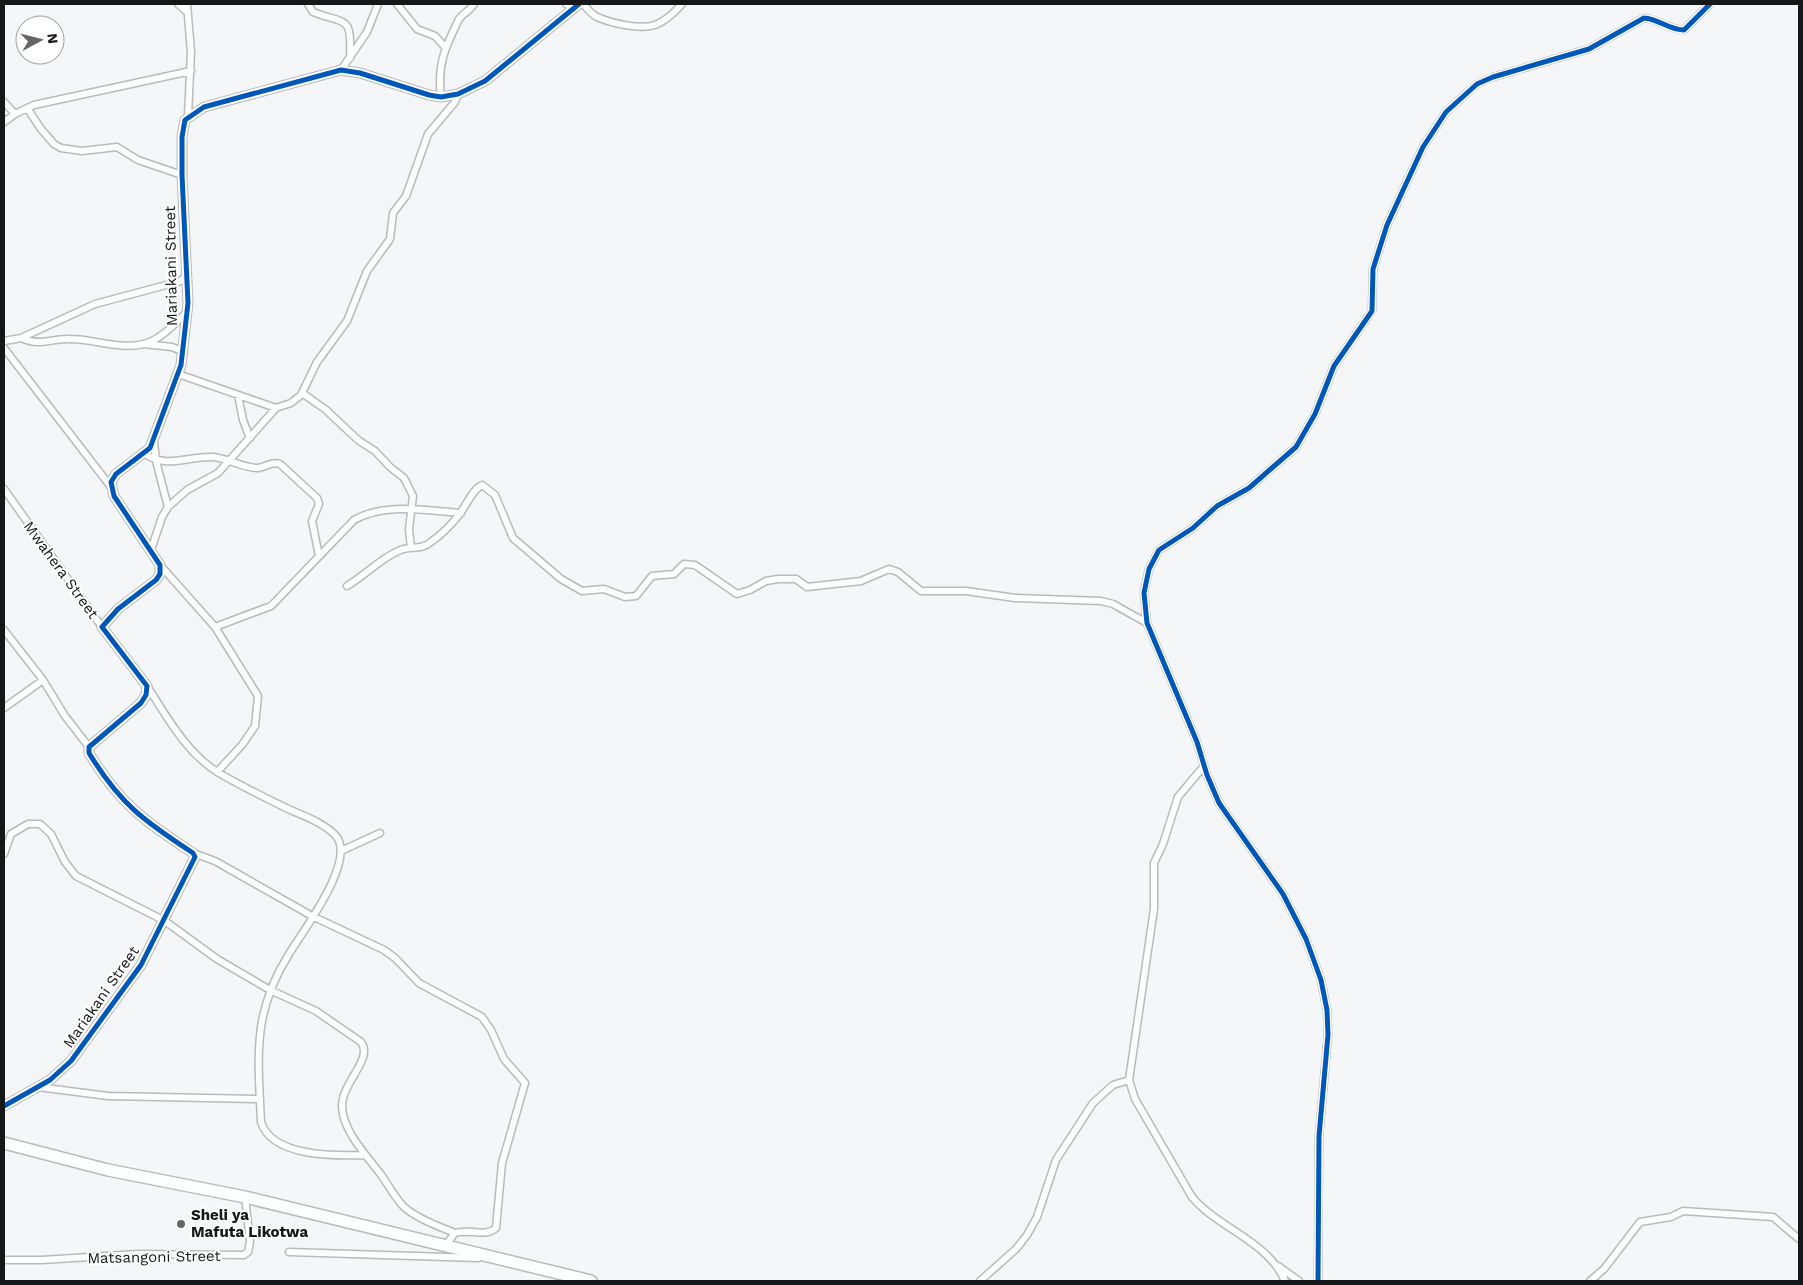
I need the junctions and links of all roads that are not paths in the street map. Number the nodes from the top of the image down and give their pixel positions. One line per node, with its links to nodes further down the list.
1 (178, 4): 10 (street)
2 (187, 4): 10 (street)
3 (308, 4): 12 (street)
4 (378, 4): 12 (street)
5 (397, 4): 11 (street)
6 (474, 4): 11 (street)
7 (682, 4): 9 (street)
8 (1710, 4): 49 (street)
9 (575, 5): 15 (street)
10 (188, 14): 14 (street)
11 (445, 47): 16 (street)
12 (350, 58): 13 (street)
13 (341, 70): 16 (street); 20 (street)
14 (190, 71): 18 (street); 20 (street)
15 (458, 94): 16 (street); 31 (street)
16 (442, 96)
17 (4, 102): 19 (street)
18 (27, 108): 19 (street); 22 (street)
19 (15, 114): 21 (street)
20 (188, 115): 22 (street, Mariakani Street)
21 (4, 122)
22 (182, 176): 23 (street, Mariakani Street)
23 (186, 275): 24 (street, Mariakani Street); 25 (street)
24 (187, 312): 27 (street); 29 (street, Mariakani Street)
25 (21, 338): 26 (street); 27 (street)
26 (4, 341)
27 (144, 344): 29 (street)
28 (4, 348): 39 (street)
29 (184, 352): 30 (street, Mariakani Street)
30 (178, 374): 32 (street); 35 (street, Mariakani Street)
31 (302, 393): 33 (street); 42 (street)
32 (238, 395): 33 (street); 34 (street)
33 (276, 408): 34 (street)
34 (250, 438): 38 (street)
35 (154, 442): 36 (street, Mariakani Street); 37 (street)
36 (145, 454): 37 (street); 39 (street, Mariakani Street)
37 (156, 461): 38 (street); 41 (street)
38 (229, 462): 41 (street); 46 (street)
39 (111, 487): 45 (street)
40 (4, 488): 50 (street, Mwahera Street)
41 (168, 507): 45 (street)
42 (412, 510): 43 (street); 44 (street); 46 (street)
43 (461, 513): 44 (street); 49 (street)
44 (411, 548): 48 (street)
45 (150, 550): 47 (street)
46 (319, 556): 51 (street)
47 (160, 565): 50 (street); 51 (street)
48 (347, 586)
49 (1148, 623): 57 (street)
50 (102, 627): 54 (street)
51 (215, 627): 58 (street)
52 (4, 630): 53 (street)
53 (43, 680): 55 (street); 56 (street)
54 (147, 686): 56 (street); 58 (street)
55 (4, 708)
56 (89, 747): 61 (street)
57 (1204, 766): 66 (street); 85 (street)
58 (217, 772): 60 (street)
59 (380, 833): 60 (street)
60 (341, 851): 63 (street)
61 (194, 853): 63 (street); 64 (street, Mariakani Street)
62 (4, 854): 64 (street)
63 (312, 916): 65 (street); 73 (street)
64 (164, 921): 65 (street); 67 (street, Mariakani Street)
65 (270, 990): 68 (street); 71 (street)
66 (1129, 1080): 80 (street); 82 (street)
67 (38, 1087): 68 (street); 69 (street, Mariakani Street)
68 (260, 1099): 71 (street)
69 (4, 1106)
70 (4, 1144): 72 (highway)
71 (365, 1155): 73 (street)
72 (245, 1197): 76 (highway); 79 (street, Matsangoni Street)
73 (455, 1233): 76 (street)
74 (1797, 1238): 75 (street); 86 (street)
75 (1799, 1244)
76 (445, 1246): 78 (highway)
77 (289, 1252): 78 (street)
78 (492, 1258): 81 (highway)
79 (4, 1260)
80 (1276, 1264): 83 (street); 84 (street)
81 (591, 1281)
82 (980, 1281)
83 (1285, 1281)
84 (1299, 1281)
85 (1318, 1281)
86 (1590, 1281)

